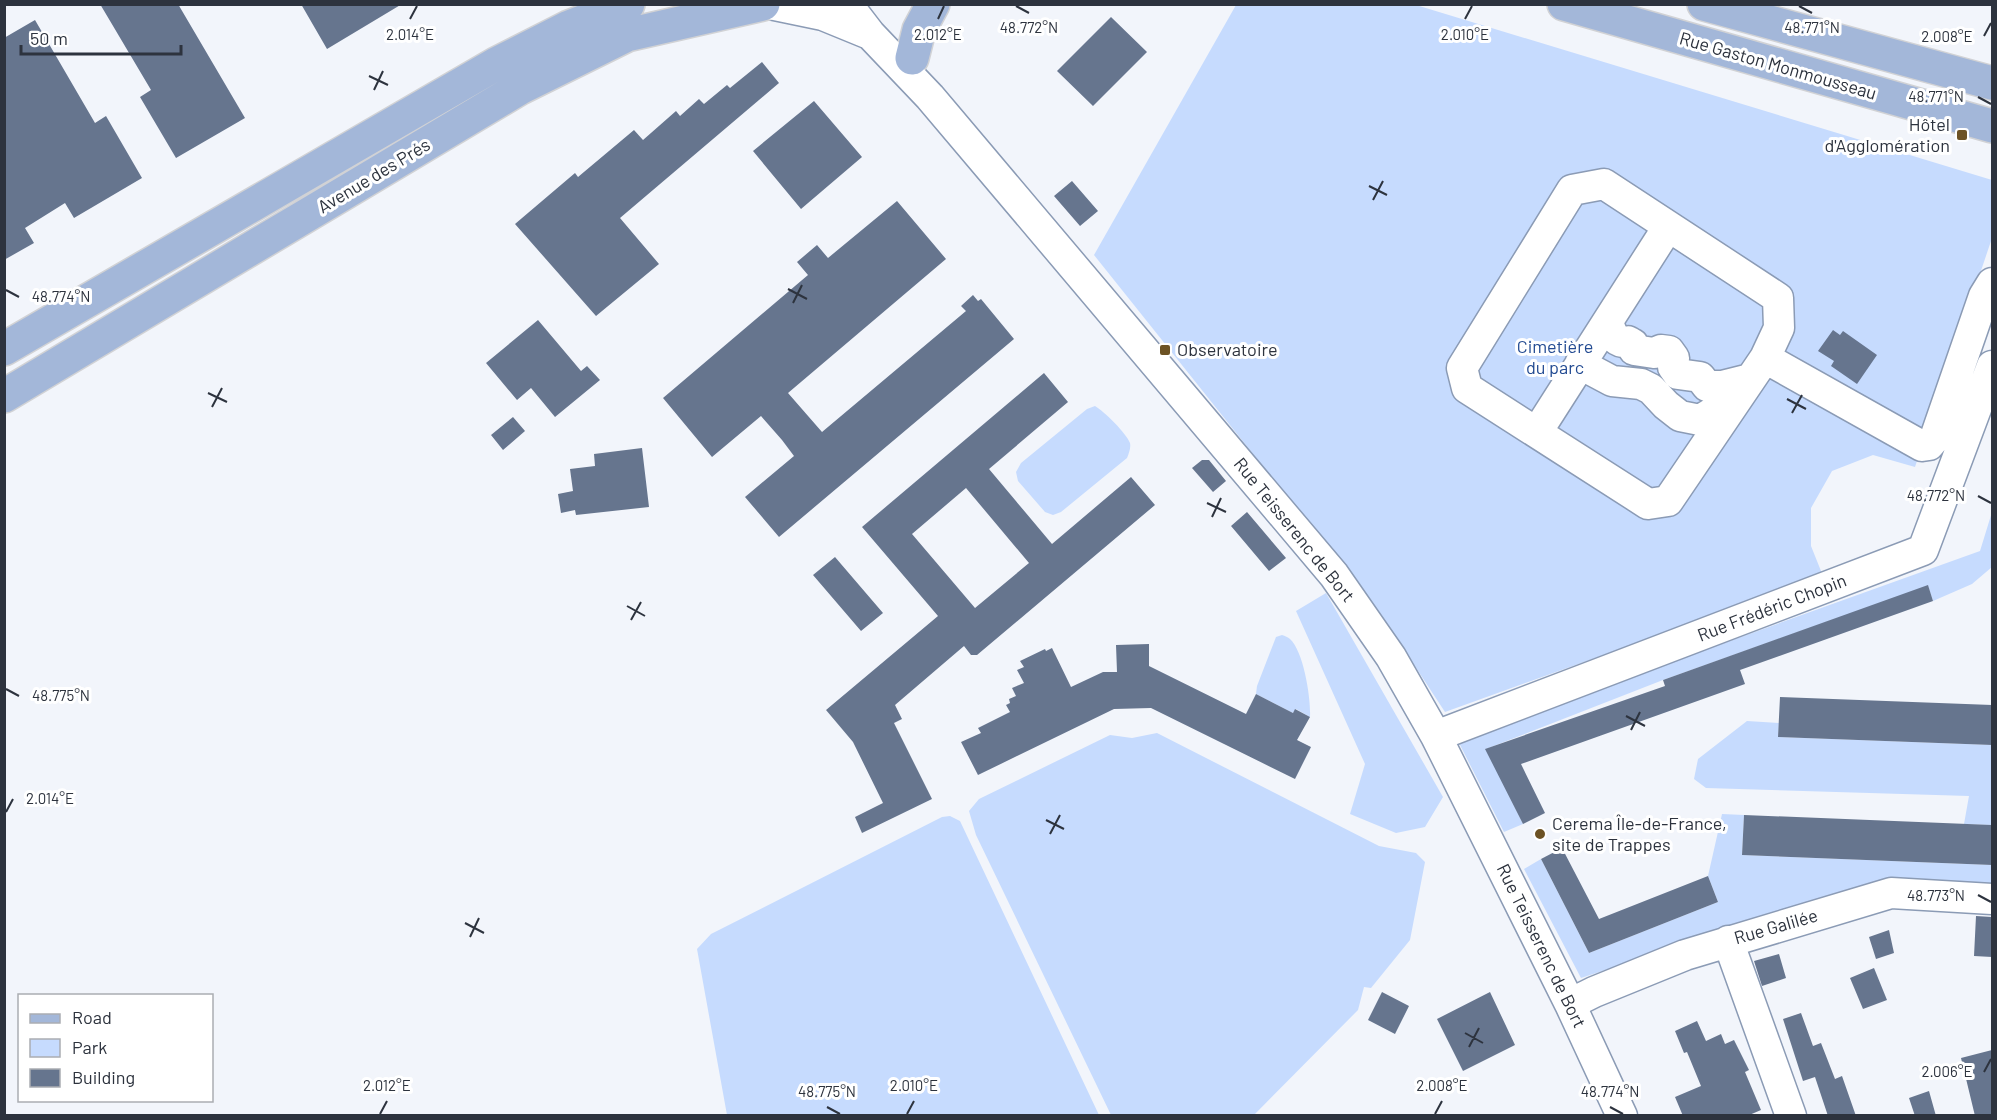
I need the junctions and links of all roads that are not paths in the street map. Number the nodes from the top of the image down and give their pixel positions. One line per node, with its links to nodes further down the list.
1 (684, 4): 9 (main road)
2 (763, 4): 9 (main road, Avenue des Prés)
3 (770, 4): 10 (street)
4 (847, 4): 10 (street, Rue Teisserenc de Bort)
5 (873, 4): 11 (street, Rue Teisserenc de Bort)
6 (933, 4): 11 (main road)
7 (1564, 4): 14 (main road, Rue Gaston Monmousseau)
8 (1704, 4): 12 (main road)
9 (628, 20): 17 (main road, Avenue des Prés); 22 (main road, Avenue des Prés)
10 (870, 34): 13 (street, Rue Teisserenc de Bort)
11 (912, 58): 13 (street, Rue Teisserenc de Bort)
12 (1992, 83)
13 (930, 97): 24 (street, Rue Teisserenc de Bort)
14 (1992, 126)
15 (1668, 227): 18 (street); 21 (street); 23 (street)
16 (1992, 283): 21 (street)
17 (4, 349)
18 (1655, 357): 19 (street); 21 (street)
19 (1580, 364): 21 (street); 23 (street)
20 (1992, 366): 24 (street, Rue Frédéric Chopin)
21 (1751, 378): 23 (street)
22 (4, 396)
23 (1537, 432)
24 (1436, 736): 27 (street, Rue Teisserenc de Bort)
25 (1992, 899): 26 (street, Rue Galilée)
26 (1728, 941): 27 (street, Rue Galilée); 29 (street)
27 (1570, 1004): 28 (street, Rue Teisserenc de Bort)
28 (1622, 1116)
29 (1791, 1116)

